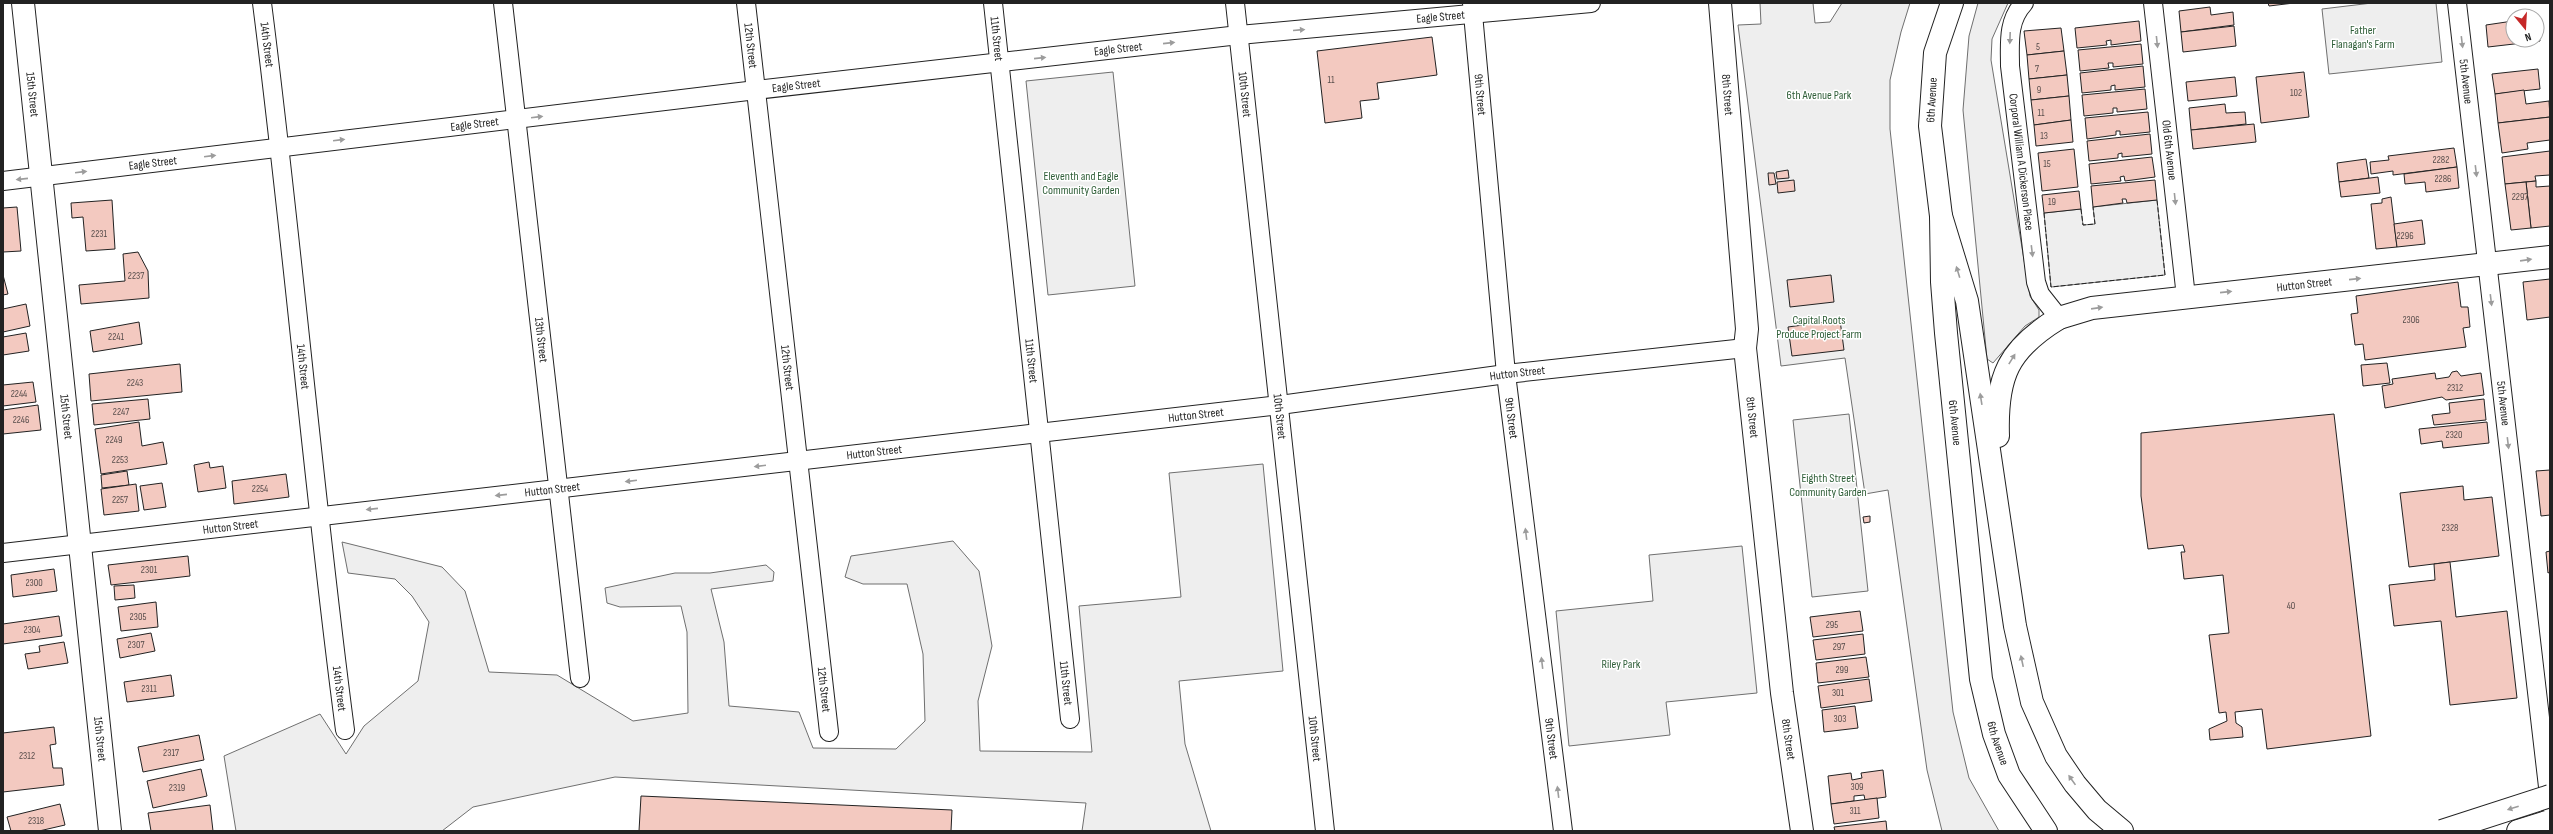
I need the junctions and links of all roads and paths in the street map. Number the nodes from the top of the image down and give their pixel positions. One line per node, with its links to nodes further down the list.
1 (23, 3): 19 (main road, 15th Street)
2 (262, 3): 18 (street, 14th Street)
3 (503, 3): 17 (street, 13th Street)
4 (746, 3): 16 (street, 12th Street)
5 (993, 3): 15 (street, 11th Street)
6 (1235, 3): 14 (street, 10th Street)
7 (1591, 3): 13 (street, Eagle Street)
8 (1720, 3): 26 (main road, 8th Street)
9 (1952, 3): 21 (main road, 6th Avenue)
10 (2024, 3): 25 (street, Corporal William A Dickerson Place, one-way to 25)
11 (2153, 3): 24 (street, Old 6th Avenue, one-way to 24)
12 (2457, 3): 23 (street, 5th Avenue, one-way to 23)
13 (1472, 8): 14 (street, Eagle Street, one-way to 13); 27 (street, 9th Street)
14 (1239, 35): 15 (street, Eagle Street, one-way to 14); 28 (street, 10th Street)
15 (1001, 62): 16 (street, Eagle Street); 29 (street, 11th Street)
16 (756, 90): 17 (street, Eagle Street, one-way to 16); 30 (street, 12th Street)
17 (516, 119): 18 (street, Eagle Street, one-way to 17); 31 (street, 13th Street)
18 (280, 147): 19 (street, Eagle Street, one-way to 18); 32 (street, 14th Street)
19 (42, 177): 20 (street, Eagle Street, one-way to 20); 34 (main road, 15th Street)
20 (3, 181)
21 (1941, 216): 33 (main road, one-way to 21); 47 (main road, 6th Avenue)
22 (2550, 257): 23 (main road, Hutton Street, one-way to 22)
23 (2487, 265): 24 (main road, Hutton Street, one-way to 23); 41 (street, 5th Avenue, one-way to 41)
24 (2186, 297): 25 (main road, Hutton Street, one-way to 24)
25 (2059, 318): 33 (main road, Hutton Street, one-way to 25)
26 (1745, 348): 27 (street, Hutton Street); 46 (main road, 8th Street)
27 (1506, 374): 28 (street, Hutton Street); 45 (street, 9th Street, one-way to 27)
28 (1280, 405): 29 (street, Hutton Street); 44 (street, 10th Street)
29 (1040, 432): 30 (street, Hutton Street); 37 (street, 11th Street)
30 (798, 462): 31 (street, Hutton Street, one-way to 31); 39 (street, 12th Street)
31 (558, 489): 32 (street, Hutton Street, one-way to 32); 36 (street, 13th Street)
32 (317, 515): 34 (street, Hutton Street); 38 (street, 14th Street)
33 (2002, 535): 48 (main road, one-way to 33)
34 (78, 543): 35 (street, Hutton Street); 43 (main road, 15th Street)
35 (3, 553)
36 (580, 678)
37 (1070, 718)
38 (345, 730)
39 (829, 732)
40 (2550, 796): 49 (main road, one-way to 49, bridge)
41 (2550, 804)
42 (2550, 821): 50 (main road)
43 (110, 831)
44 (1325, 831)
45 (1563, 831)
46 (1802, 831)
47 (2046, 831)
48 (2122, 831)
49 (2442, 831)
50 (2518, 831)

